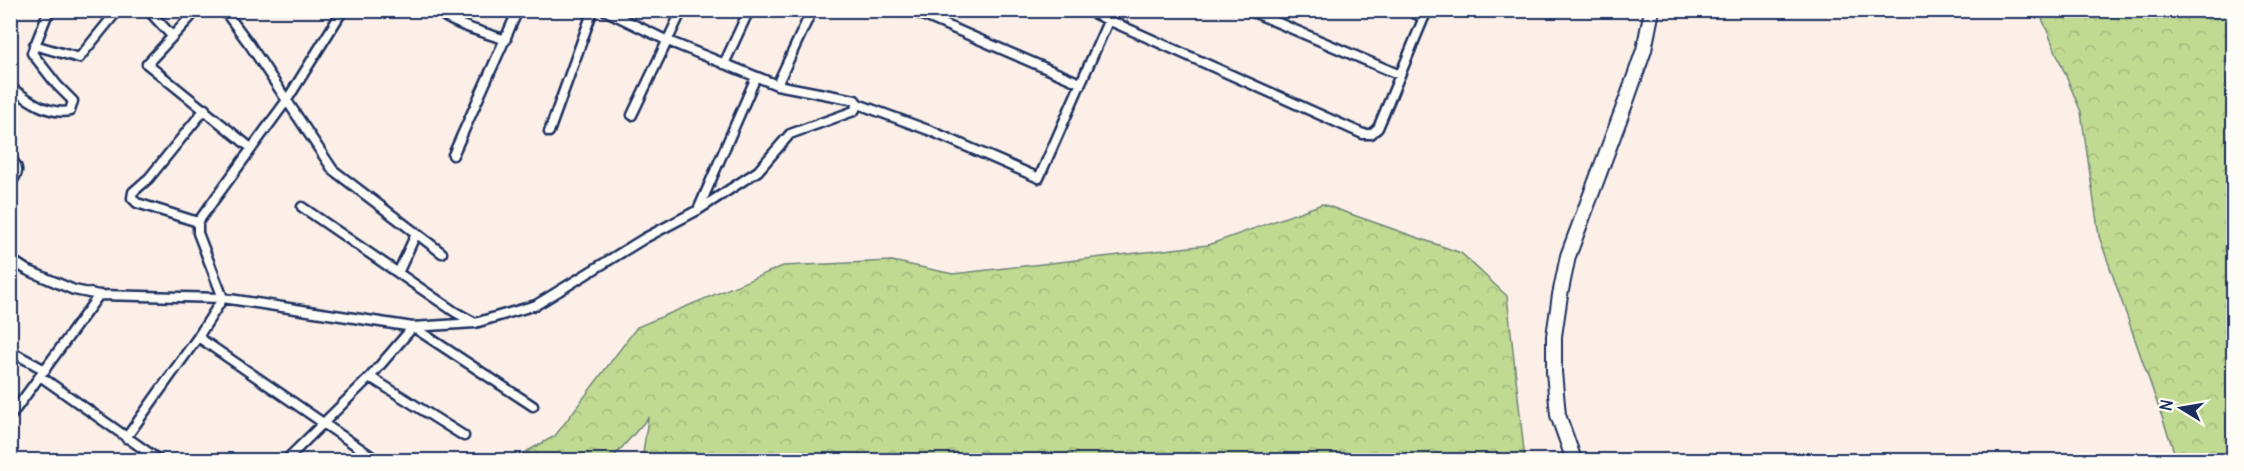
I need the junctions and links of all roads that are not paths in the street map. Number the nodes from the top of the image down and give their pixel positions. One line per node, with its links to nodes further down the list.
1 (49, 10): 27 (street)
2 (117, 10): 27 (street)
3 (148, 10): 24 (street)
4 (197, 10): 24 (street)
5 (224, 10): 34 (street)
6 (344, 10): 34 (street)
7 (437, 10): 23 (street)
8 (462, 10): 23 (street)
9 (518, 10): 25 (street)
10 (594, 10): 38 (street)
11 (604, 10): 26 (street)
12 (682, 10): 26 (street)
13 (749, 10): 28 (street)
14 (812, 10): 32 (street)
15 (911, 10): 31 (street)
16 (1086, 10): 22 (street)
17 (1113, 10): 22 (street)
18 (1248, 10): 29 (street)
19 (1408, 10): 21 (street)
20 (1652, 10): 66 (highway)
21 (1426, 14): 29 (street)
22 (1109, 20): 29 (street); 31 (street)
23 (457, 22): 25 (street)
24 (172, 36): 36 (street)
25 (506, 40): 40 (street)
26 (668, 41): 28 (street); 37 (street)
27 (34, 45): 33 (street)
28 (724, 64): 30 (street)
29 (1400, 75)
30 (756, 76): 32 (street); 44 (street)
31 (1080, 83): 35 (street)
32 (777, 85): 35 (street)
33 (10, 87)
34 (287, 100): 39 (street); 46 (street)
35 (858, 104): 44 (street)
36 (205, 110): 39 (street); 45 (street)
37 (632, 115)
38 (549, 132)
39 (251, 148): 45 (street)
40 (453, 155)
41 (10, 158): 42 (street)
42 (10, 184)
43 (302, 207): 49 (street)
44 (698, 210): 52 (street)
45 (198, 222): 51 (street)
46 (416, 234): 47 (street); 49 (street)
47 (442, 253)
48 (10, 260): 50 (street)
49 (398, 273): 52 (street)
50 (99, 295): 51 (street); 56 (street)
51 (223, 298): 53 (street); 54 (street)
52 (475, 323): 53 (street)
53 (413, 327): 57 (street); 58 (street)
54 (198, 337): 60 (street); 62 (street)
55 (10, 351): 56 (street)
56 (43, 373): 59 (street); 62 (street)
57 (370, 377): 60 (street); 61 (street)
58 (533, 406)
59 (10, 417)
60 (322, 422): 64 (street); 65 (street)
61 (464, 436)
62 (126, 438): 63 (street)
63 (159, 460)
64 (286, 460)
65 (377, 460)
66 (1574, 460)

